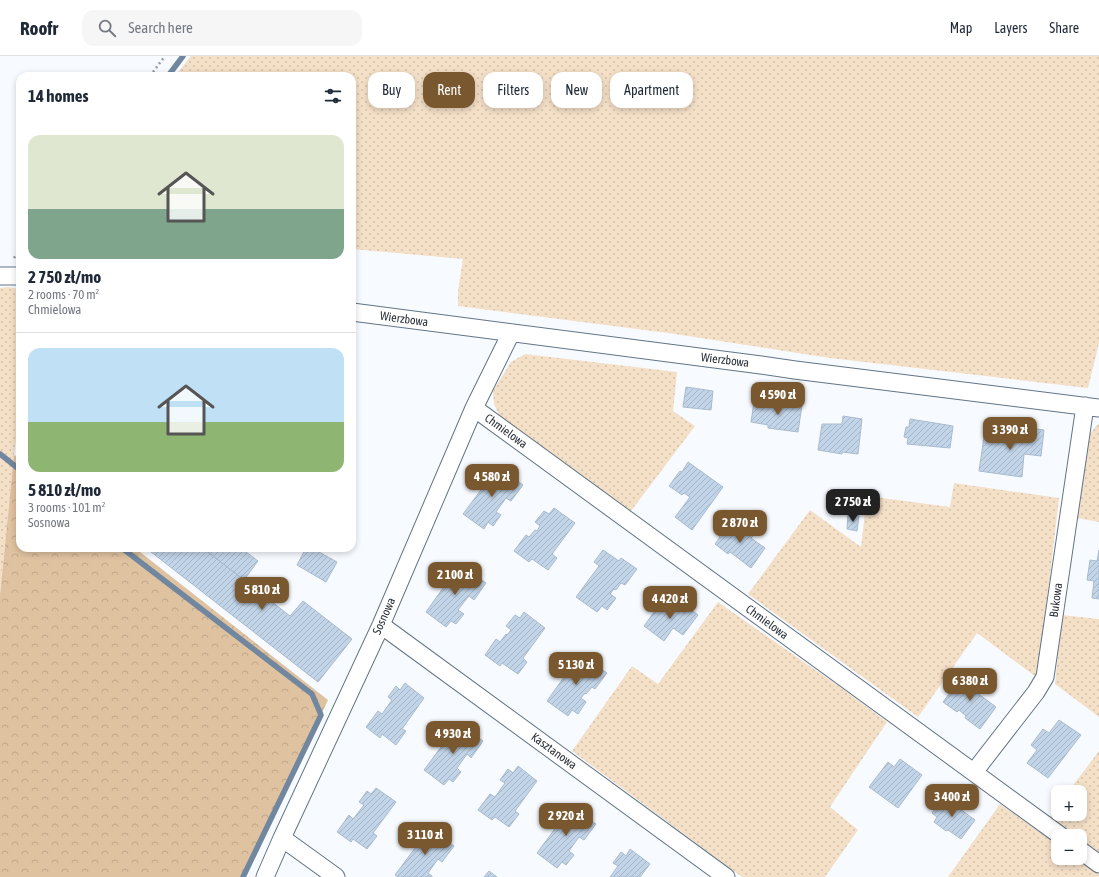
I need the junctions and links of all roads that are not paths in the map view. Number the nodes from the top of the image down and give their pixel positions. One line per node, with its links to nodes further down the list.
1 (0, 276): 2 (street)
2 (16, 276)
3 (356, 313): 4 (street, Wierzbowa)
4 (511, 333): 5 (street, Wierzbowa); 6 (street, Sosnowa)
5 (1092, 407): 8 (street, Bukowa)
6 (474, 408): 7 (street, Sosnowa); 8 (street, Chmielowa)
7 (381, 625): 10 (street, Sosnowa); 15 (street, Kasztanowa)
8 (974, 772): 9 (street, Chmielowa)
9 (1051, 829)
10 (282, 838): 13 (street, Sosnowa); 14 (street)
11 (1087, 855): 12 (street)
12 (1099, 864)
13 (265, 877)
14 (336, 877)
15 (726, 877)

